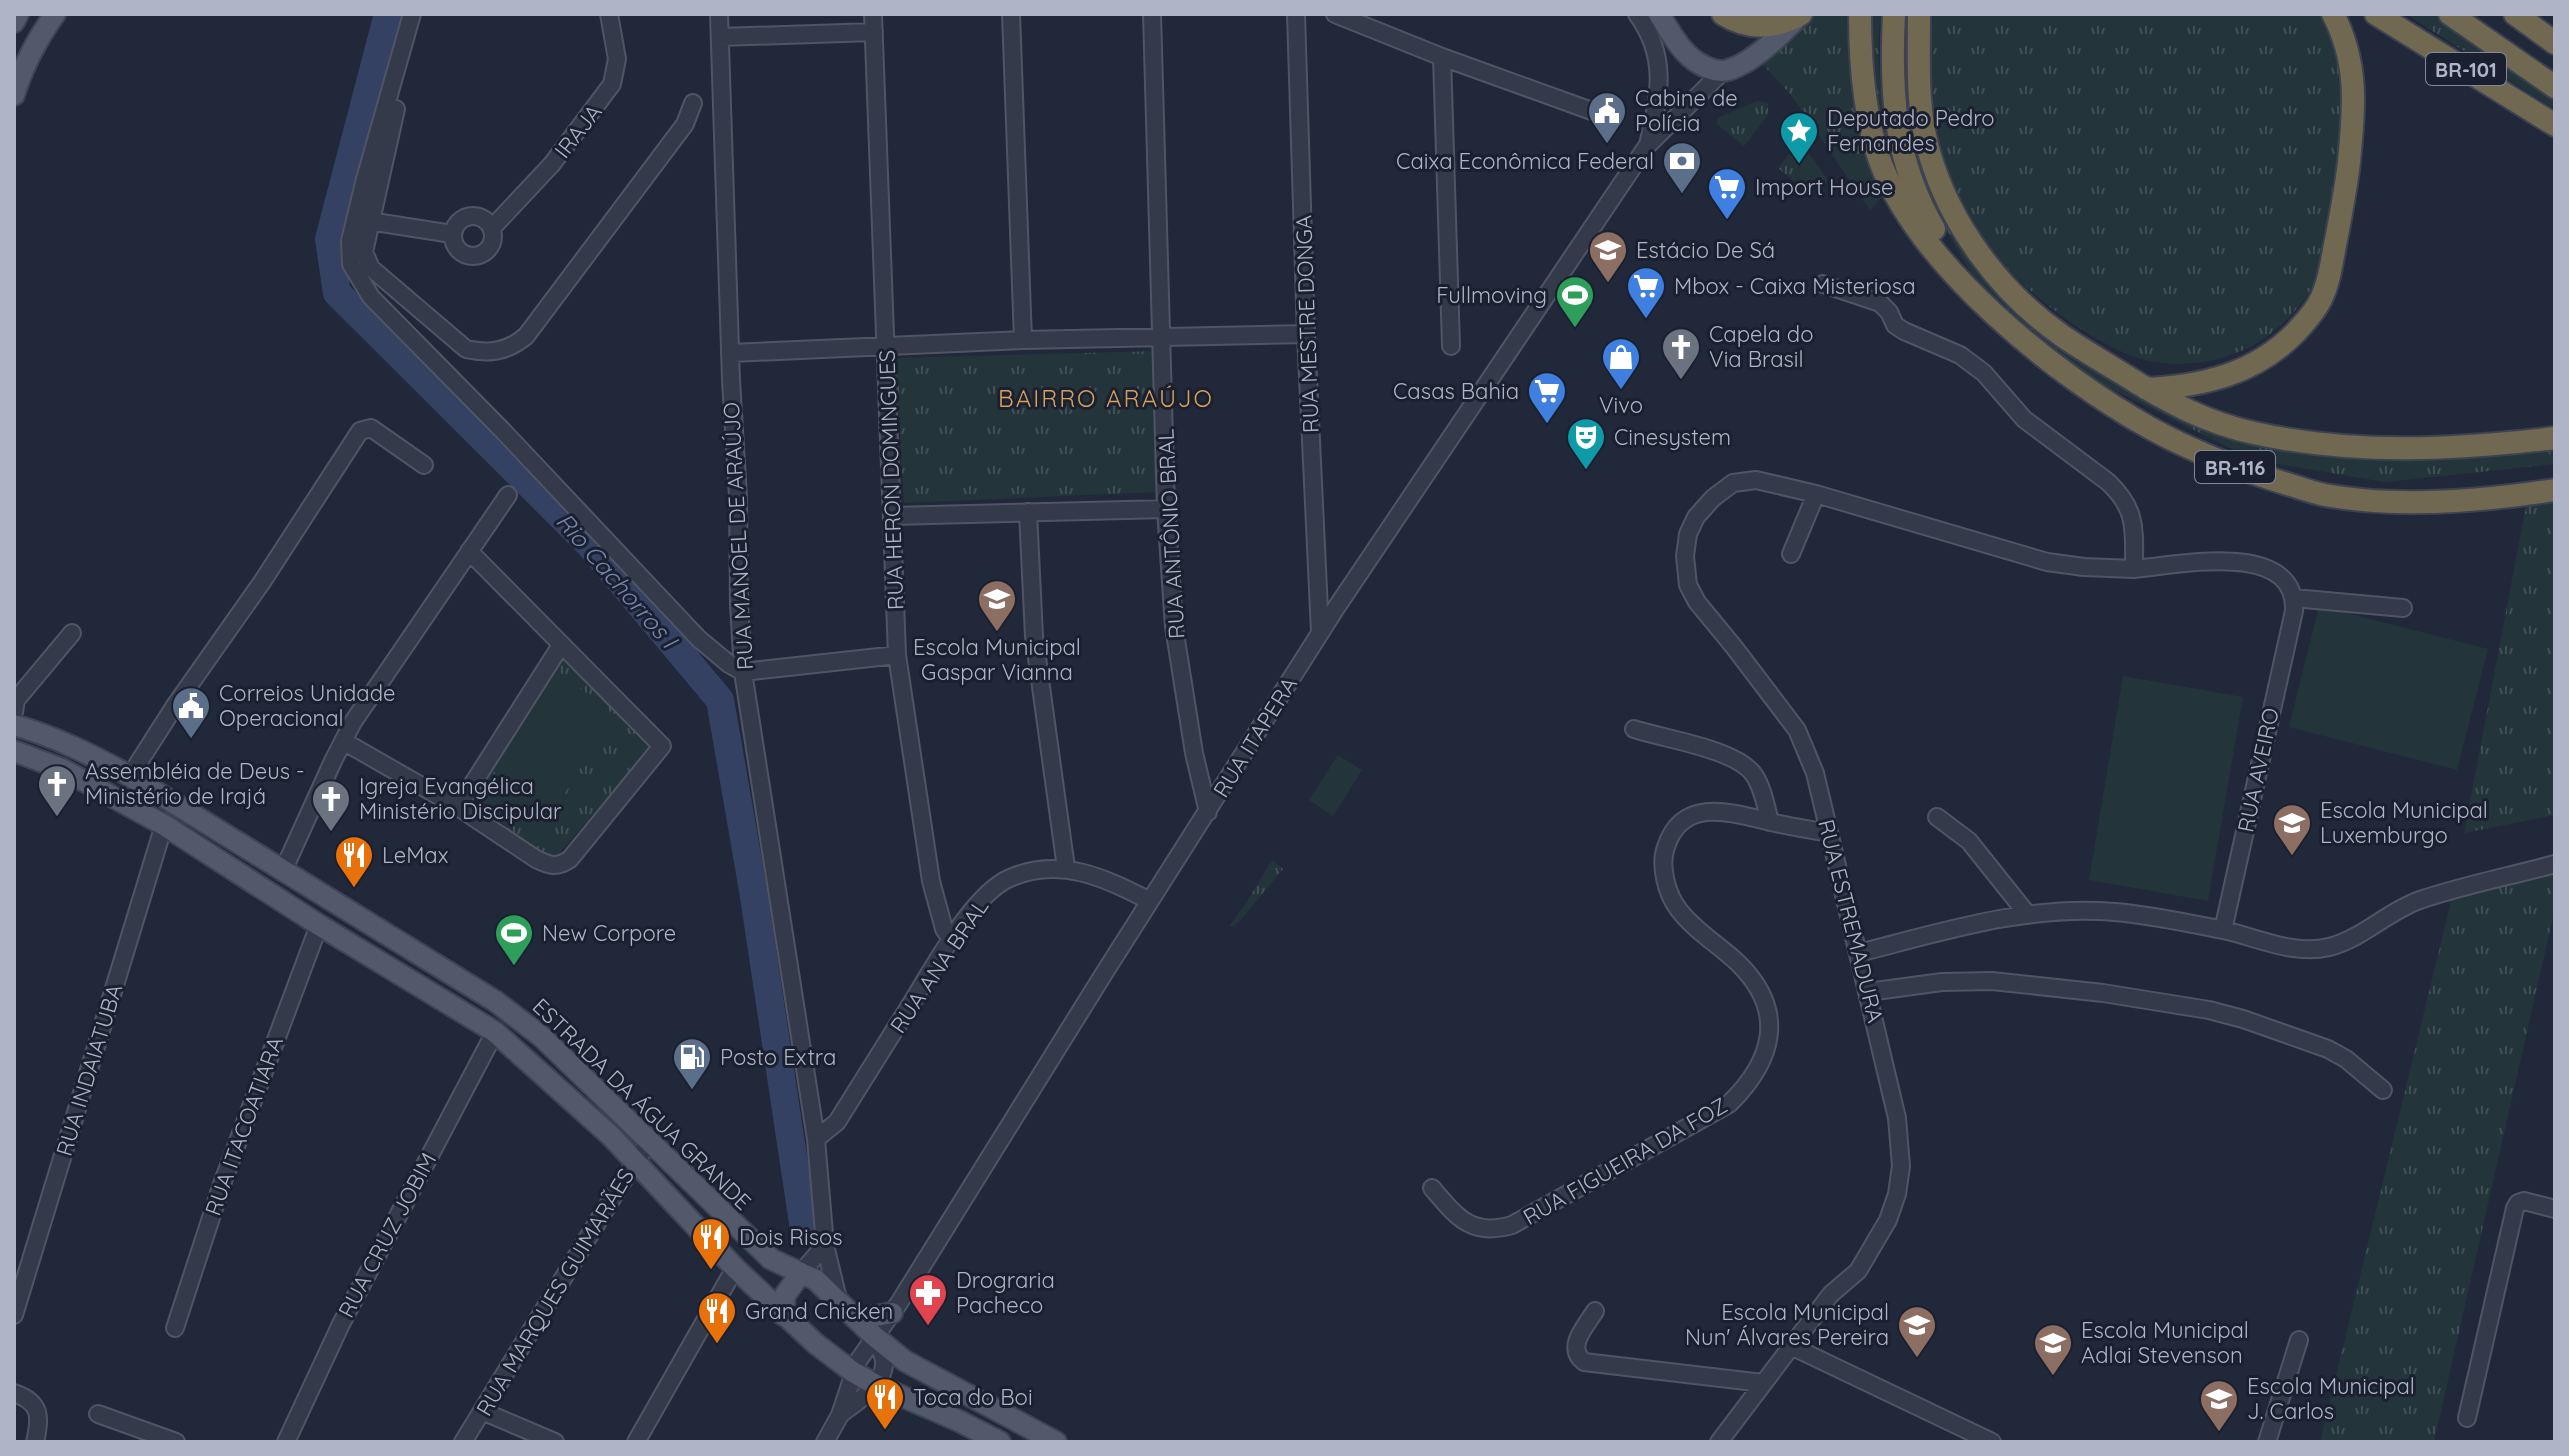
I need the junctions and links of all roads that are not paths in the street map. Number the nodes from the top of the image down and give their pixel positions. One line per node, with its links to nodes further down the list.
1 (18, 14): 22 (main road)
2 (55, 14): 29 (main road)
3 (414, 14): 34 (street); 63 (street)
4 (609, 14): 35 (street, IRAJA)
5 (719, 14): 24 (street, RUA MANOEL DE ARAÚJO)
6 (873, 14): 23 (street, RUA HERON DOMINGUES)
7 (1011, 14): 41 (street)
8 (1152, 14): 40 (street, RUA ANTÔNIO BRAL)
9 (1296, 14): 39 (street, RUA MESTRE DONGA)
10 (1335, 14): 26 (street)
11 (1637, 14): 33 (street, RUA ITAPERA)
12 (1659, 14): 27 (main road)
13 (1723, 14): 21 (highway)
14 (1860, 14): 38 (highway)
15 (1894, 14): 38 (highway, BR-116)
16 (1919, 14): 45 (highway)
17 (2333, 14): 45 (highway)
18 (2376, 14): 32 (highway, BR-101)
19 (2450, 14): 28 (highway, BR-101)
20 (2515, 14): 25 (highway)
21 (1800, 15): 27 (main road)
22 (14, 21)
23 (874, 32): 24 (street); 43 (street, RUA HERON DOMINGUES)
24 (720, 37): 44 (street, RUA MANOEL DE ARAÚJO)
25 (2555, 43)
26 (1442, 57): 31 (street); 42 (street)
27 (1723, 71): 33 (street, RUA ITAPERA)
28 (2555, 87)
29 (14, 95)
30 (693, 103): 34 (street)
31 (1600, 114)
32 (2555, 125)
33 (1647, 146): 60 (street, RUA ITAPERA)
34 (369, 221): 36 (street)
35 (492, 228): 36 (street); 36 (street)
36 (452, 234)
37 (1823, 284): 56 (street)
38 (1967, 287): 48 (highway, BR-116)
39 (1306, 334): 40 (street); 60 (street, RUA MESTRE DONGA)
40 (1162, 339): 41 (street); 51 (street, RUA ANTÔNIO BRAL)
41 (1023, 340): 43 (street)
42 (1451, 346)
43 (887, 347): 44 (street); 53 (street, RUA HERON DOMINGUES)
44 (731, 353): 63 (street, RUA MANOEL DE ARAÚJO)
45 (2147, 389): 46 (highway)
46 (2555, 438)
47 (424, 465): 69 (street)
48 (2555, 490)
49 (1816, 494): 55 (street); 56 (street, RUA ESTREMADURA); 75 (street, RUA ESTREMADURA)
50 (508, 495): 54 (street)
51 (1166, 509): 52 (street); 71 (street, RUA ANTÔNIO BRAL)
52 (1028, 512): 53 (street); 77 (street)
53 (893, 516): 62 (street, RUA HERON DOMINGUES)
54 (469, 551): 61 (street); 67 (street)
55 (1791, 554)
56 (2134, 569): 57 (street, RUA ESTREMADURA)
57 (2294, 604): 58 (street); 82 (street, RUA AVEIRO)
58 (2403, 608)
59 (72, 633): 64 (street)
60 (1320, 634): 71 (street, RUA ITAPERA)
61 (561, 645): 70 (street); 70 (street)
62 (897, 655): 63 (street); 83 (street, RUA HERON DOMINGUES)
63 (743, 672): 90 (street, RUA MANOEL DE ARAÚJO)
64 (14, 712)
65 (14, 725): 69 (main road, ESTRADA DA ÁGUA GRANDE)
66 (1634, 729): 73 (street)
67 (343, 741): 70 (street); 78 (street)
68 (15, 754): 74 (main road, ESTRADA DA ÁGUA GRANDE)
69 (130, 776): 78 (main road, ESTRADA DA ÁGUA GRANDE)
70 (458, 807)
71 (1208, 812): 79 (street, RUA ITAPERA)
72 (1937, 817): 80 (street)
73 (1770, 822): 75 (street, RUA FIGUEIRA DA FOZ); 93 (street, RUA FIGUEIRA DA FOZ)
74 (164, 825): 81 (main road, ESTRADA DA ÁGUA GRANDE); 101 (street, RUA INDAIATUBA)
75 (1829, 833): 84 (street, RUA ESTREMADURA)
76 (2555, 864): 82 (street)
77 (1066, 868): 79 (street, RUA ANA BRAL); 83 (street, RUA ANA BRAL)
78 (283, 871): 87 (main road, ESTRADA DA ÁGUA GRANDE)
79 (1150, 901): 100 (street, RUA ITAPERA)
80 (2028, 915): 82 (street); 84 (street)
81 (319, 925): 86 (main road, ESTRADA DA ÁGUA GRANDE); 104 (street, RUA ITACOATIARA)
82 (2223, 930)
83 (952, 940): 90 (street, RUA ANA BRAL)
84 (1859, 953): 85 (street, RUA ESTREMADURA)
85 (1868, 992): 88 (street); 107 (street, RUA ESTREMADURA)
86 (495, 1032): 89 (main road, ESTRADA DA ÁGUA GRANDE); 118 (street, RUA CRUZ JOBIM)
87 (589, 1084): 89 (main road); 91 (main road, ESTRADA DA ÁGUA GRANDE)
88 (2383, 1090)
89 (573, 1100): 92 (main road, ESTRADA DA ÁGUA GRANDE)
90 (816, 1139): 95 (street, RUA MANOEL DE ARAÚJO)
91 (649, 1142): 92 (street, RUA MARQUES GUIMARÃES); 97 (main road, ESTRADA DA ÁGUA GRANDE)
92 (635, 1162): 96 (main road, ESTRADA DA ÁGUA GRANDE); 112 (street, RUA MARQUES GUIMARÃES)
93 (1432, 1188)
94 (2555, 1209): 115 (street)
95 (825, 1245): 97 (street); 98 (street, RUA MANOEL DE ARAÚJO)
96 (735, 1268): 102 (main road, ESTRADA DA ÁGUA GRANDE); 121 (street)
97 (801, 1273): 98 (main road, ESTRADA DA ÁGUA GRANDE); 102 (main road)
98 (838, 1299): 103 (main road, ESTRADA DA ÁGUA GRANDE)
99 (1595, 1311): 109 (street)
100 (892, 1313): 103 (main road); 105 (street, RUA ITAPERA)
101 (14, 1315)
102 (783, 1315): 108 (main road, ESTRADA DA ÁGUA GRANDE)
103 (859, 1319): 105 (main road, ESTRADA DA ÁGUA GRANDE)
104 (175, 1328)
105 (874, 1336): 108 (street, RUA ITAPERA); 110 (street); 124 (main road, ESTRADA DA ÁGUA GRANDE)
106 (2299, 1340): 127 (street)
107 (1791, 1346): 109 (street, RUA ESTREMADURA); 126 (street)
108 (853, 1372): 110 (main road, ESTRADA DA ÁGUA GRANDE); 114 (street, RUA ITAPERA)
109 (1763, 1383): 125 (street, RUA ESTREMADURA)
110 (876, 1385): 114 (street); 123 (main road, ESTRADA DA ÁGUA GRANDE)
111 (14, 1393): 116 (street)
112 (482, 1411): 119 (street, RUA MARQUES GUIMARÃES); 120 (street)
113 (98, 1414): 117 (street)
114 (840, 1415): 122 (street)
115 (2467, 1418)
116 (35, 1442)
117 (176, 1442)
118 (286, 1442)
119 (463, 1442)
120 (555, 1442)
121 (636, 1442)
122 (825, 1442)
123 (1000, 1442)
124 (1056, 1442)
125 (1719, 1442)
126 (1992, 1442)
127 (2267, 1442)

